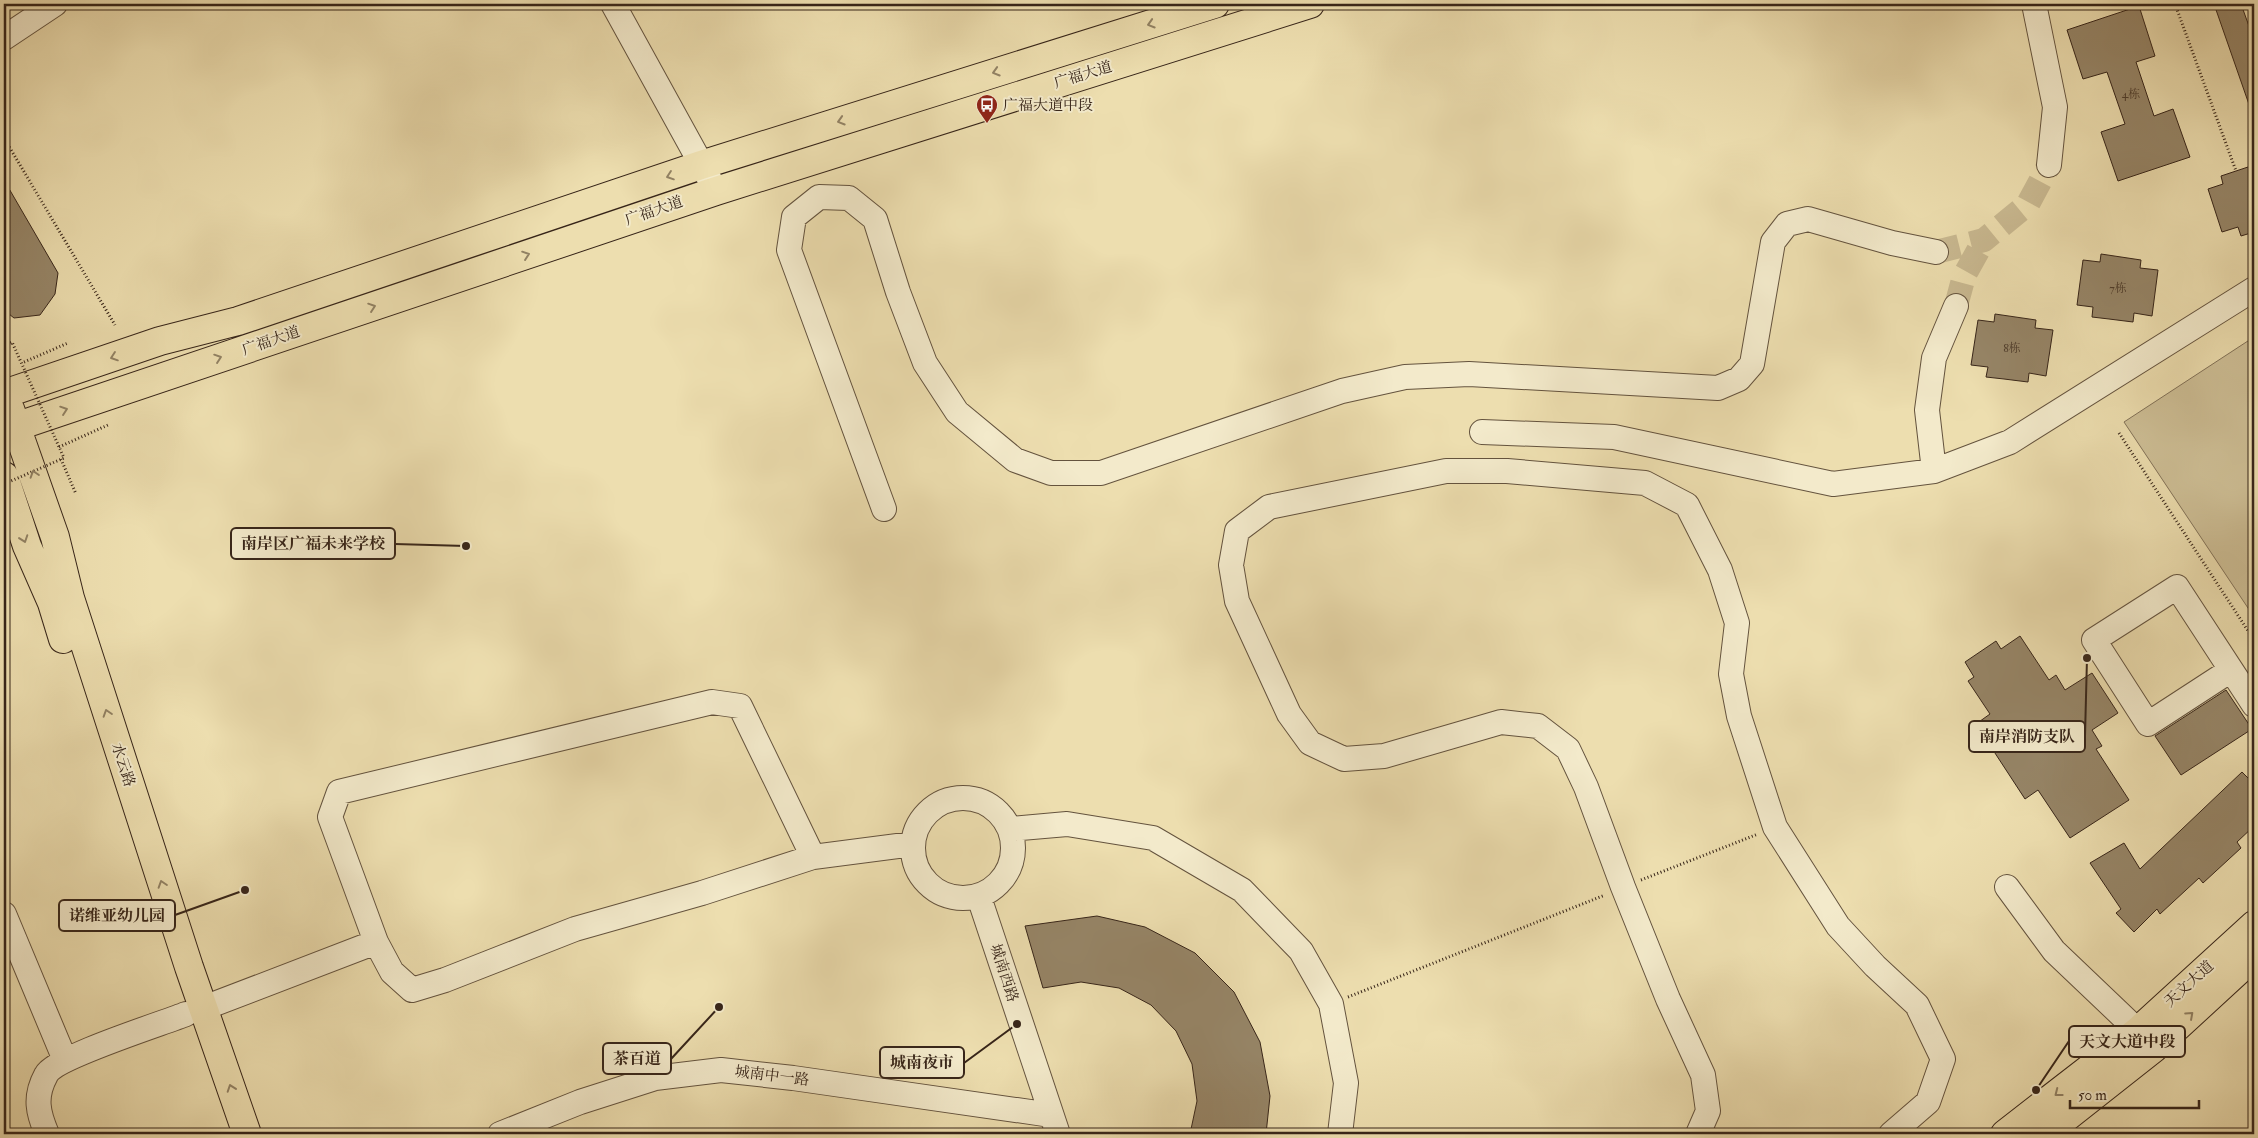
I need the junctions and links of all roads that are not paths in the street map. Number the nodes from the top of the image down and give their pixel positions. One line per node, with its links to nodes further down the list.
1 (55, 4): 6 (street)
2 (613, 4): 7 (street)
3 (1215, 4): 7 (main road, 广福大道, one-way to 7)
4 (1310, 4): 9 (main road, 广福大道)
5 (2034, 4): 8 (street)
6 (4, 38)
7 (701, 165): 9 (street); 13 (main road, 广福大道, one-way to 13)
8 (2049, 165)
9 (716, 191): 14 (main road, 广福大道, one-way to 9)
10 (1936, 252): 18 (street)
11 (2254, 289): 16 (street)
12 (1956, 306): 16 (street)
13 (4, 394): 14 (main road, 水云路)
14 (11, 429): 30 (main road, 水云路, one-way to 14)
15 (1482, 432): 16 (street)
16 (1934, 471)
17 (4, 476): 30 (main road, 水云路, one-way to 30)
18 (884, 509)
19 (2231, 670): 19 (street); 20 (street)
20 (2254, 705)
21 (1010, 829): 22 (street); 25 (street); 38 (street)
22 (913, 844): 23 (street); 25 (street)
23 (813, 857): 28 (street); 28 (street)
24 (2007, 887): 31 (street)
25 (979, 896): 33 (street, 城南西路)
26 (4, 914): 32 (street)
27 (2254, 925): 31 (main road, 天文大道)
28 (376, 942): 30 (street)
29 (2254, 956): 42 (main road, 天文大道, one-way to 29)
30 (195, 1011): 32 (street); 35 (main road, 水云路); 36 (main road, 水云路, one-way to 30)
31 (2138, 1031): 41 (main road, 天文大道, one-way to 41)
32 (65, 1060): 34 (street)
33 (1054, 1125): 37 (street, 城南中一路)
34 (47, 1134)
35 (227, 1134)
36 (247, 1134)
37 (500, 1134)
38 (1340, 1134)
39 (1698, 1134): 40 (street)
40 (1891, 1134)
41 (2005, 1134)
42 (2044, 1134)

